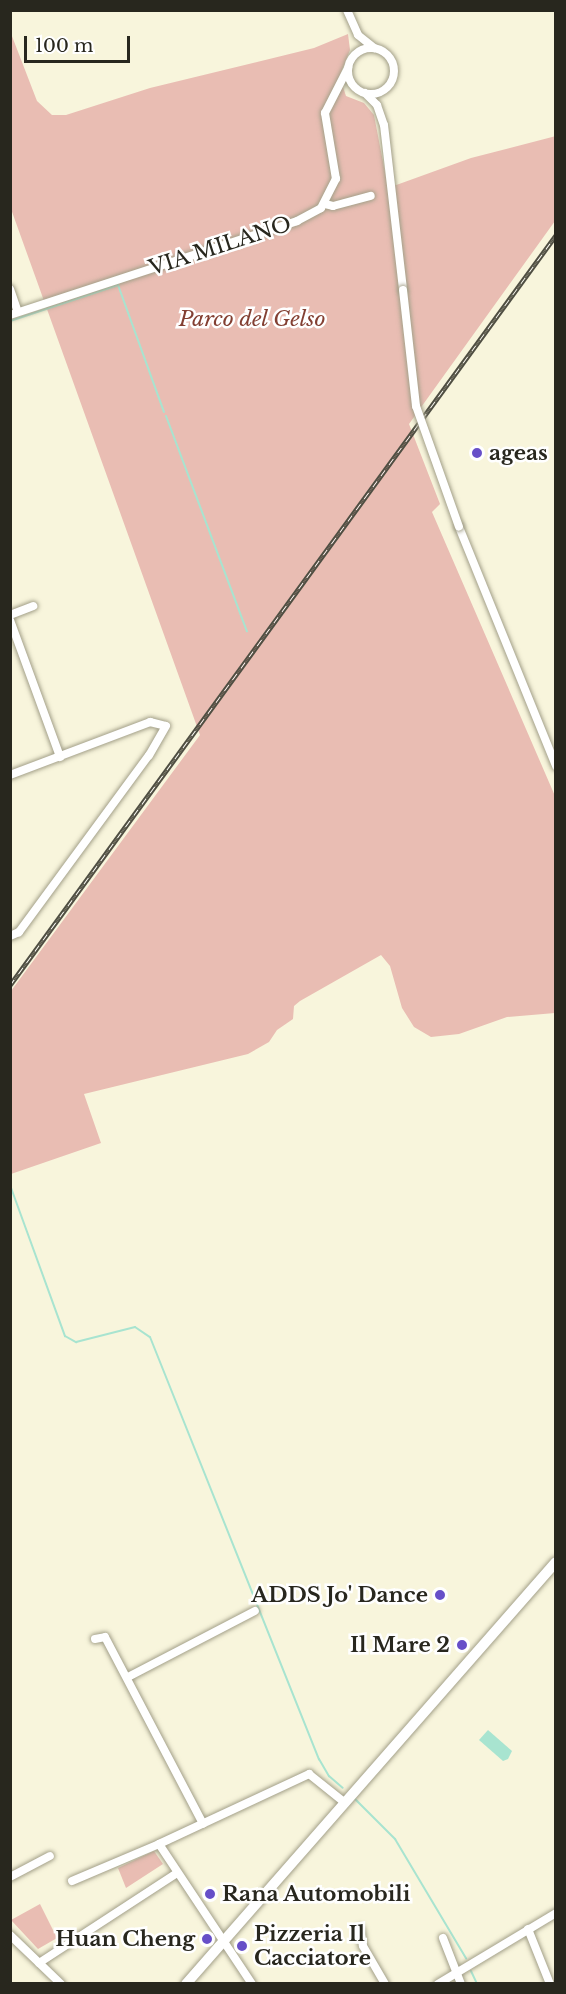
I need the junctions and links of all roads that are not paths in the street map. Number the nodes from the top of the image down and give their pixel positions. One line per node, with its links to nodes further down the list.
1 (347, 10): 2 (street)
2 (355, 30): 3 (street); 4 (street)
3 (376, 49): 4 (street); 6 (street)
4 (352, 58): 5 (street)
5 (348, 68): 7 (street); 8 (street)
6 (388, 86): 7 (street); 9 (street)
7 (363, 93): 8 (street); 9 (street)
8 (330, 101): 11 (street)
9 (381, 114): 18 (street, bridge)
10 (371, 196): 11 (street)
11 (324, 204): 13 (street, VIA MILANO)
12 (10, 289): 13 (street)
13 (14, 313)
14 (33, 606): 15 (street)
15 (10, 615)
16 (10, 620): 17 (street)
17 (60, 757): 19 (street); 20 (street)
18 (555, 766)
19 (10, 775)
20 (10, 936)
21 (555, 1562): 25 (main road)
22 (255, 1611): 24 (street)
23 (95, 1640): 24 (street)
24 (128, 1677): 26 (street)
25 (344, 1802): 26 (street); 37 (main road)
26 (203, 1824): 27 (street)
27 (159, 1844): 29 (street); 31 (street)
28 (50, 1856): 30 (street)
29 (177, 1873): 37 (street); 38 (street)
30 (10, 1877)
31 (72, 1881)
32 (555, 1913): 34 (street)
33 (360, 1929): 43 (street)
34 (528, 1929): 39 (street); 46 (street)
35 (443, 1938): 39 (street)
36 (12, 1939): 38 (street)
37 (223, 1941): 41 (main road); 42 (street)
38 (39, 1963): 40 (street)
39 (456, 1972): 44 (street); 45 (street)
40 (61, 1983)
41 (186, 1983)
42 (252, 1983)
43 (386, 1983)
44 (438, 1983)
45 (461, 1983)
46 (550, 1983)

